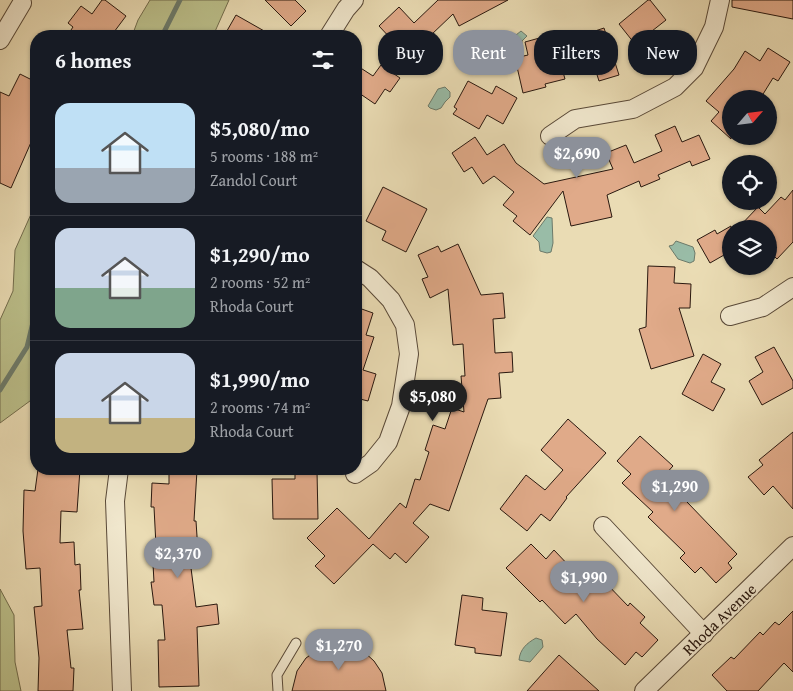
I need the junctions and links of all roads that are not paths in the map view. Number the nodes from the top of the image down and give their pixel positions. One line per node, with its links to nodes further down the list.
1 (354, 0): 4 (street)
2 (720, 0): 6 (street)
3 (22, 3): 5 (street)
4 (333, 30)
5 (0, 40)
6 (550, 136)
7 (362, 273): 10 (street)
8 (793, 287): 9 (street)
9 (730, 316)
10 (362, 469)
11 (118, 475): 16 (street)
12 (602, 526): 14 (street)
13 (793, 546): 14 (street, Rhoda Avenue)
14 (704, 634): 18 (street, Rhoda Avenue)
15 (296, 643): 17 (lane)
16 (122, 691)
17 (278, 691)
18 (644, 691)

